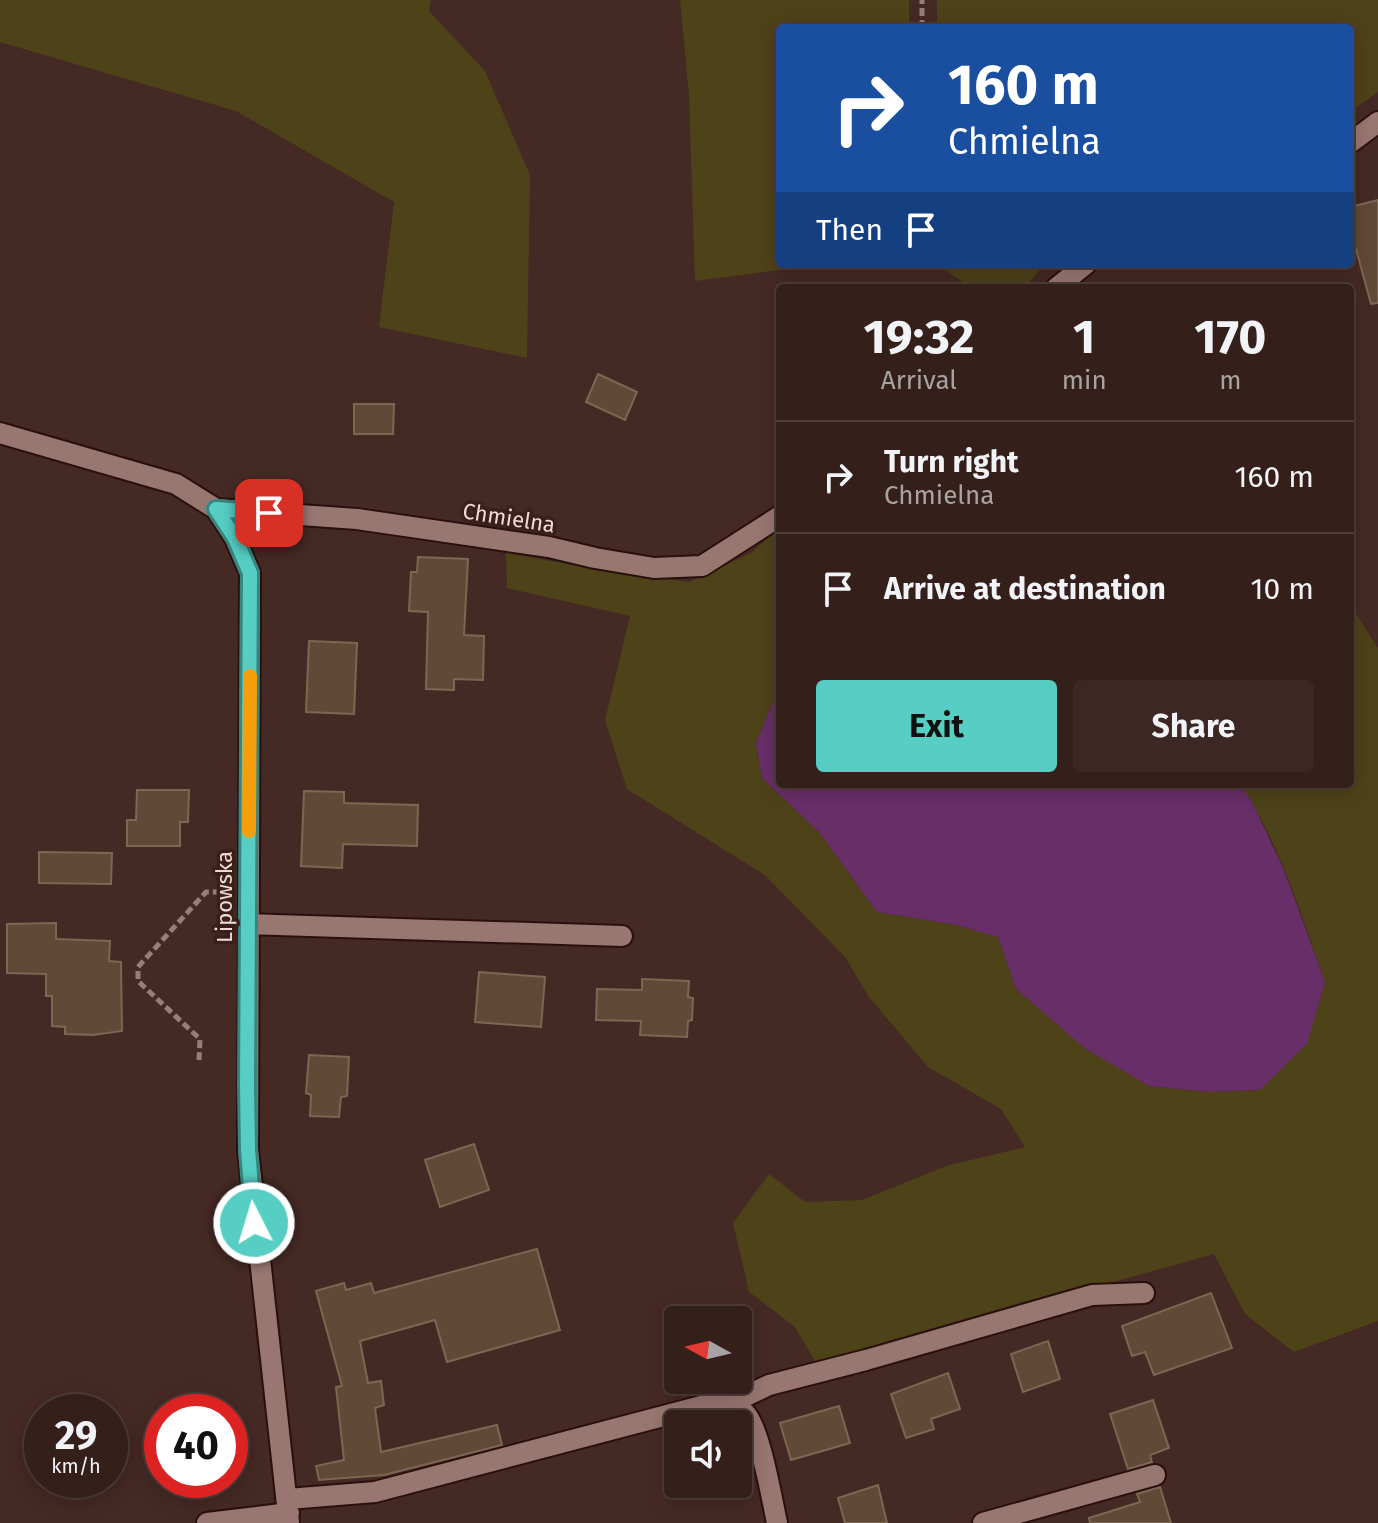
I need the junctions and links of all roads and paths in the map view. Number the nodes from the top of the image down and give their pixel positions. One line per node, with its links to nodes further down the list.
1 (922, 0): 2 (path)
2 (922, 24)
3 (1378, 122): 4 (street)
4 (1354, 140)
5 (1081, 268): 6 (street)
6 (1061, 284)
7 (0, 433): 8 (street, Lipowska)
8 (216, 509): 9 (street, Chmielna); 10 (street, Lipowska)
9 (776, 519)
10 (248, 893): 11 (street, Lipowska); 13 (path)
11 (248, 924): 12 (street); 17 (street, Lipowska)
12 (622, 936)
13 (199, 1060)
14 (1144, 1293): 15 (street)
15 (729, 1404): 17 (street); 19 (street)
16 (1155, 1475): 20 (street)
17 (288, 1512): 18 (street)
18 (207, 1523)
19 (777, 1523)
20 (983, 1523)

